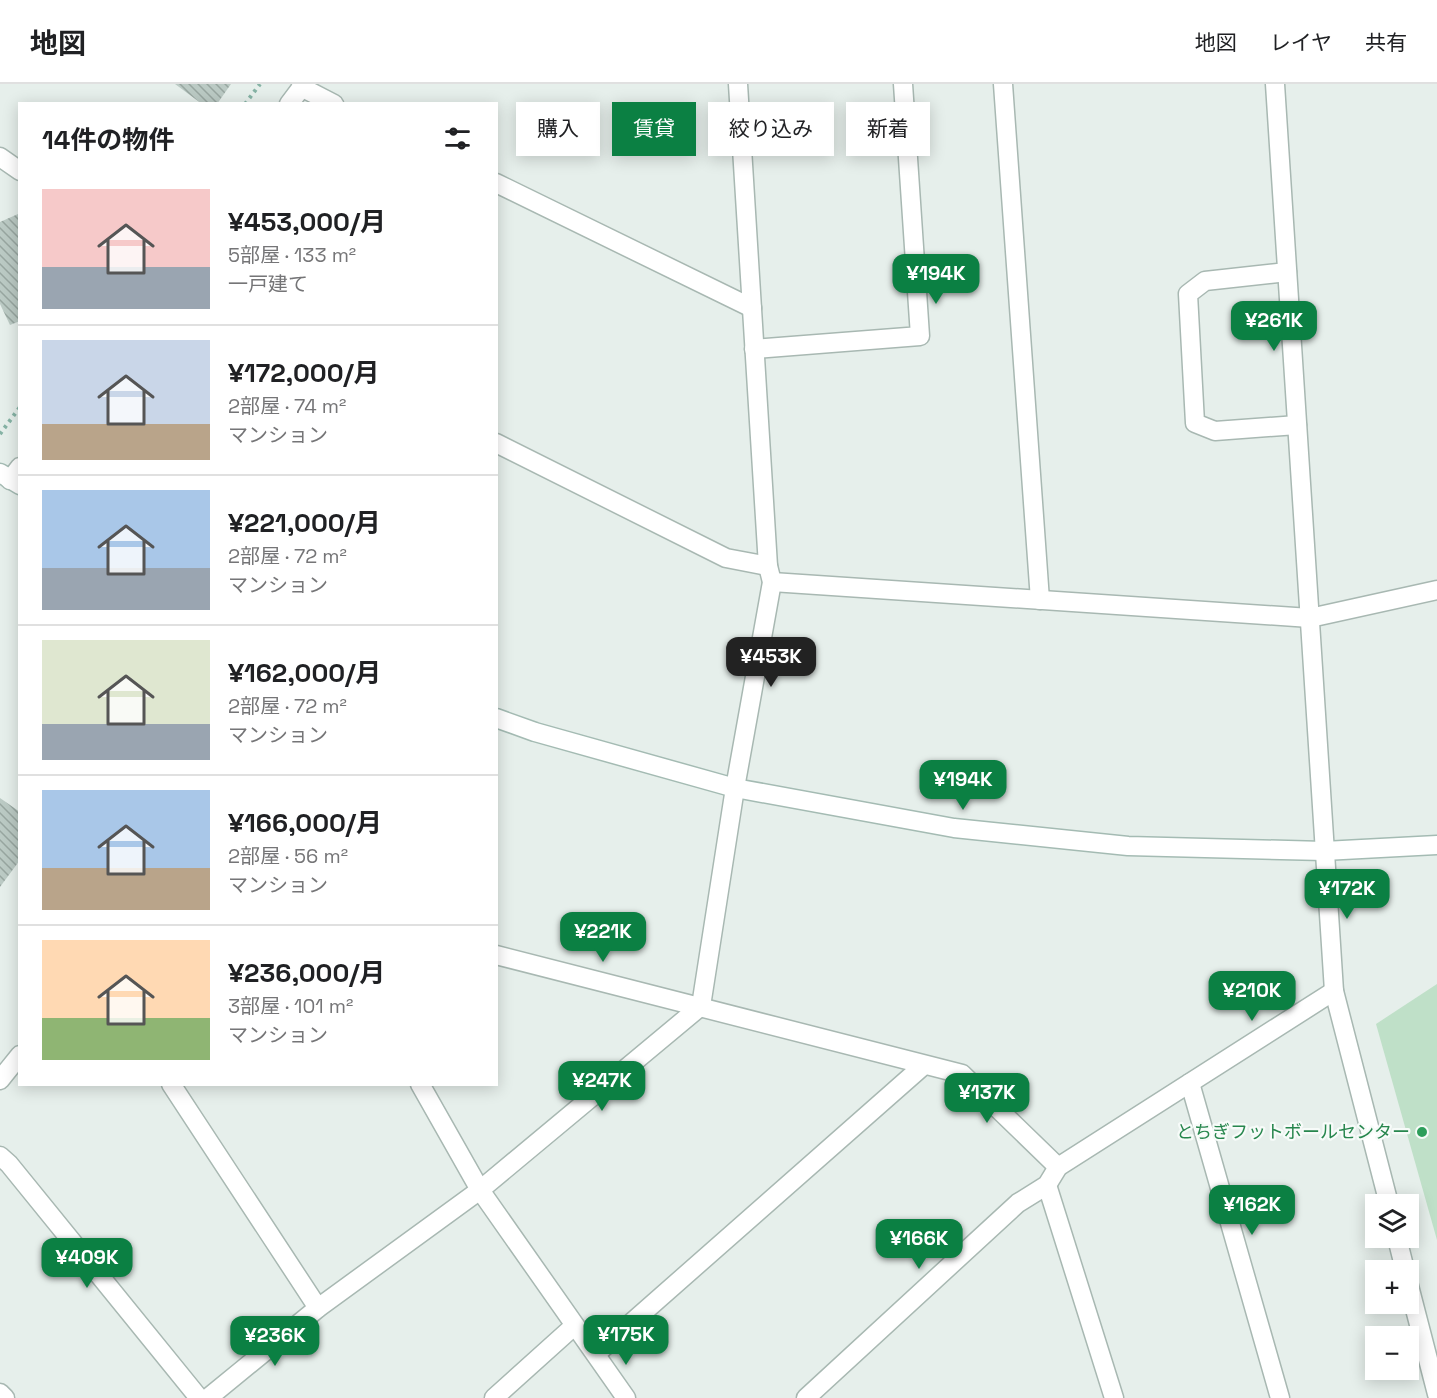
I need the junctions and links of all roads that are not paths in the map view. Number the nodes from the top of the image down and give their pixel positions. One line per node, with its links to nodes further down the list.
1 (738, 84): 12 (street)
2 (903, 84): 13 (street)
3 (1003, 84): 18 (street)
4 (1275, 84): 11 (street)
5 (303, 86): 6 (street); 7 (street)
6 (291, 102)
7 (331, 102)
8 (0, 157): 9 (street)
9 (18, 170)
10 (498, 184): 12 (street)
11 (1287, 272): 14 (street); 14 (street)
12 (752, 308): 13 (street)
13 (754, 350): 16 (street)
14 (1297, 425): 19 (street)
15 (498, 444): 16 (street)
16 (770, 574): 18 (street); 21 (street)
17 (1437, 590): 19 (street)
18 (1040, 600): 19 (street)
19 (1310, 618): 23 (street)
20 (498, 719): 21 (street)
21 (735, 788): 23 (street); 26 (street)
22 (1437, 844): 23 (street)
23 (1324, 851): 25 (street)
24 (498, 956): 26 (street)
25 (1334, 992): 30 (street); 37 (street)
26 (700, 1006): 28 (street); 36 (street)
27 (18, 1058): 29 (street)
28 (924, 1065): 34 (street); 41 (street)
29 (0, 1080)
30 (1190, 1083): 34 (street); 51 (street)
31 (172, 1086): 38 (street)
32 (421, 1086): 36 (street)
33 (0, 1156): 45 (street)
34 (1058, 1167): 35 (street)
35 (1047, 1185): 49 (street); 50 (street)
36 (480, 1190): 38 (street); 40 (street)
37 (1386, 1194)
38 (318, 1308): 46 (street)
39 (1416, 1314): 43 (street)
40 (574, 1326): 41 (street); 47 (street)
41 (596, 1354): 48 (street)
42 (0, 1393): 44 (street)
43 (1437, 1394)
44 (4, 1398)
45 (199, 1398)
46 (208, 1398)
47 (494, 1398)
48 (626, 1398)
49 (806, 1398)
50 (1114, 1398)
51 (1280, 1398)

